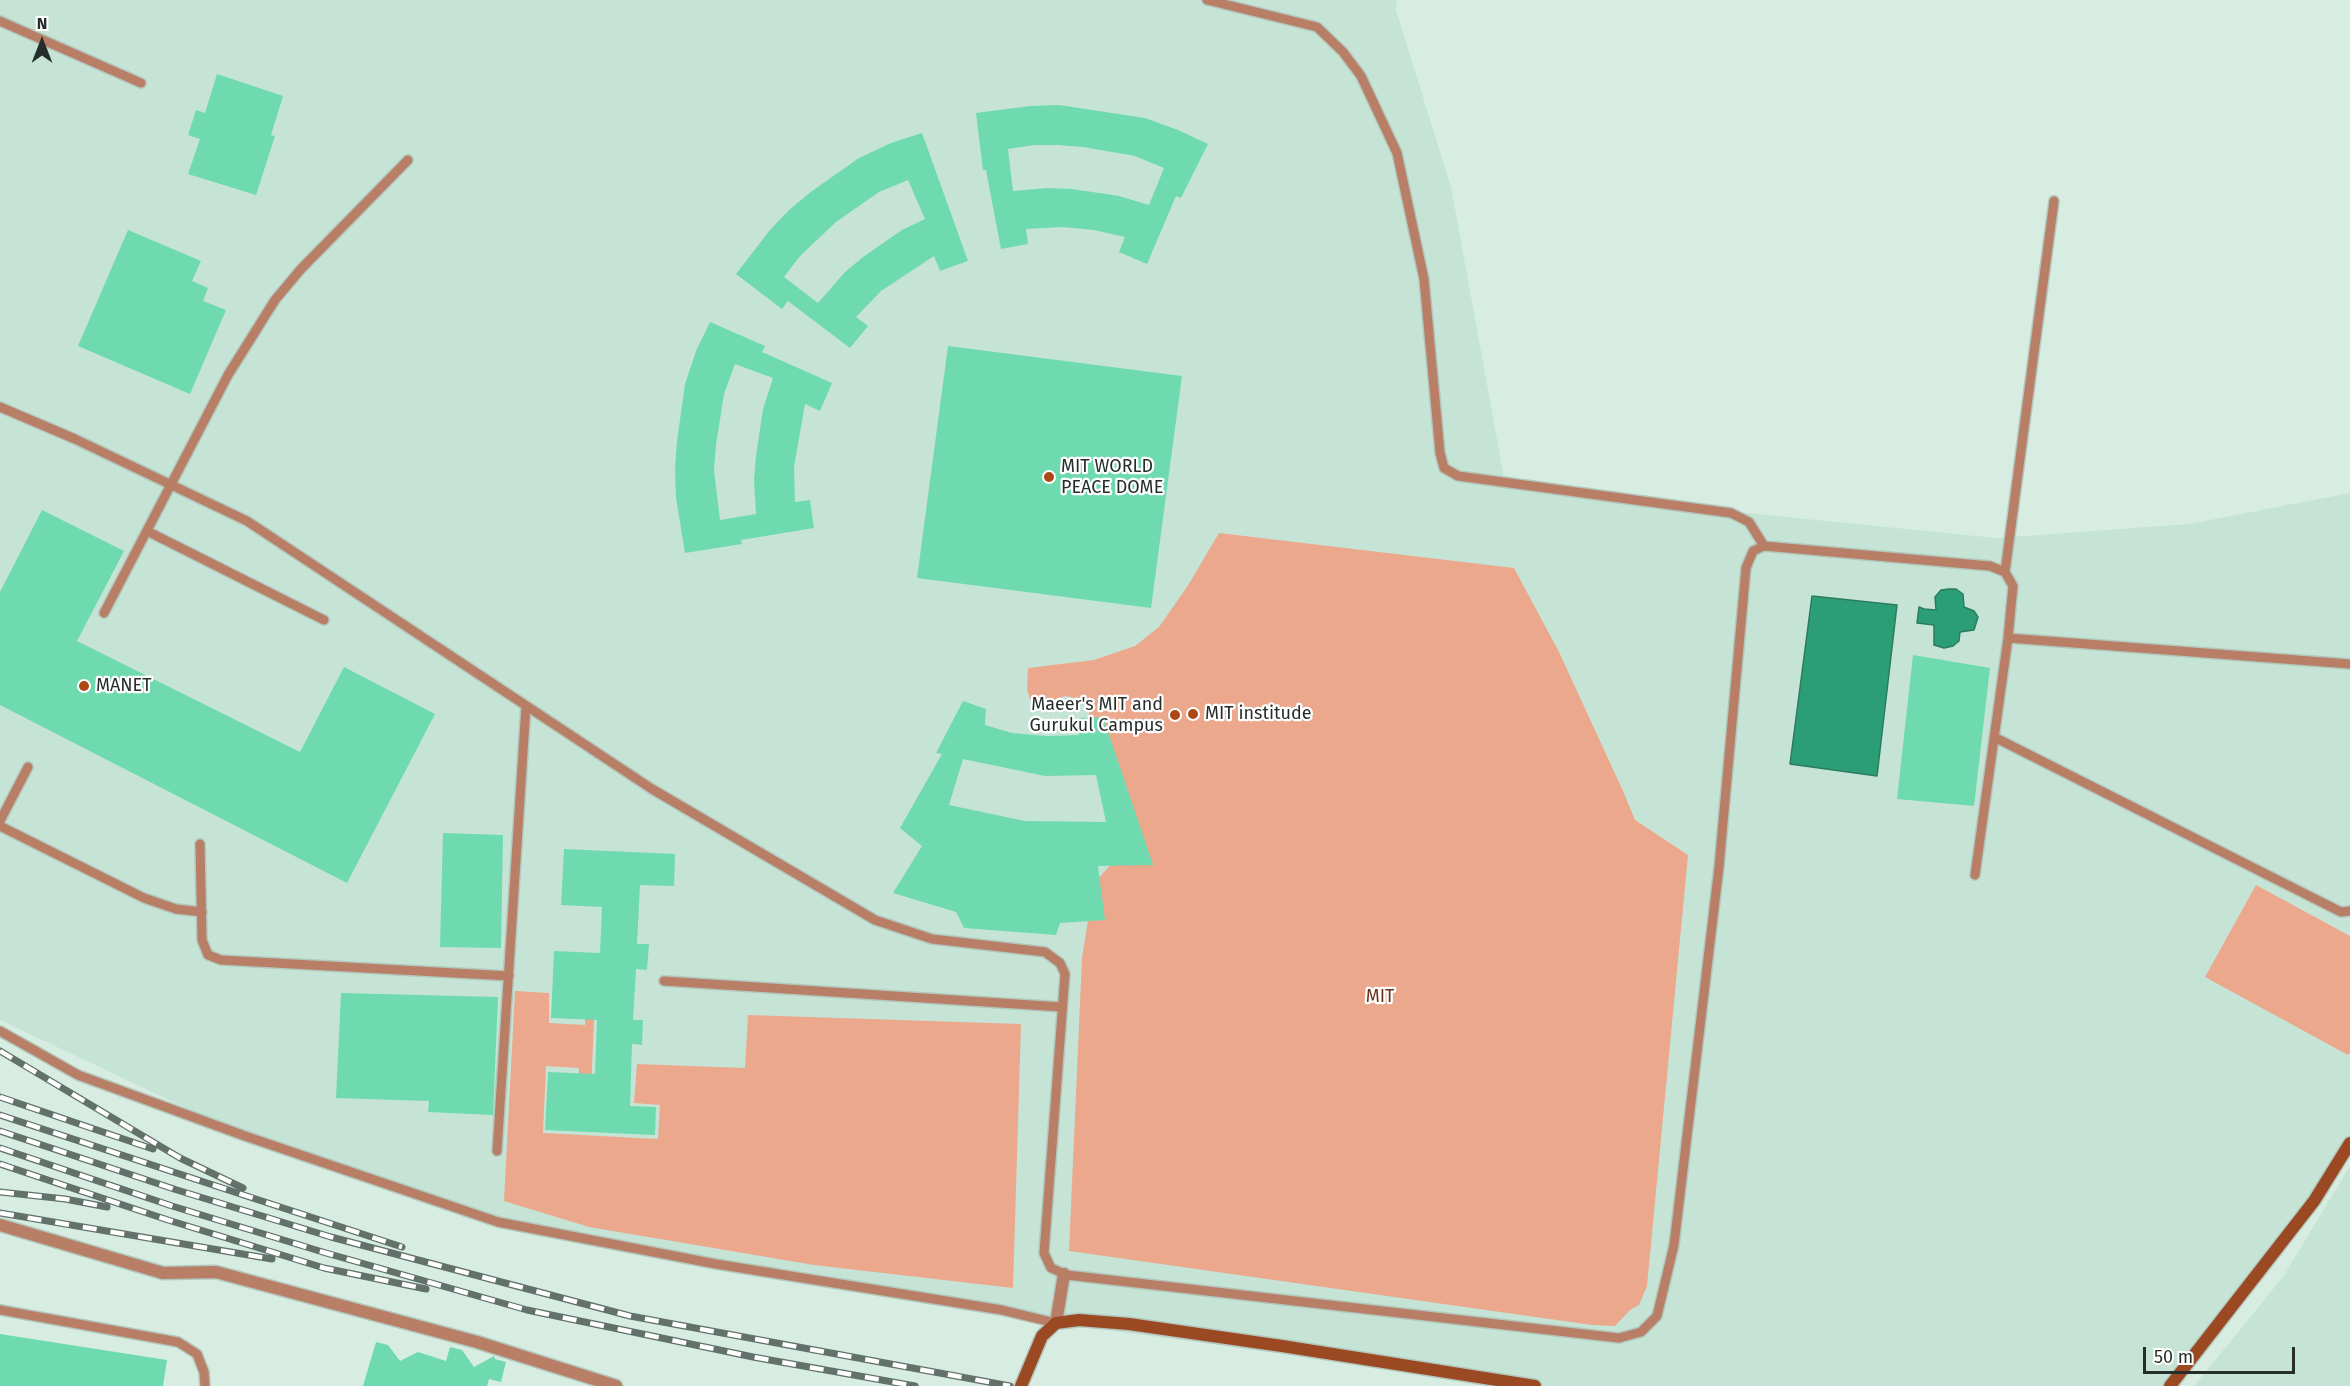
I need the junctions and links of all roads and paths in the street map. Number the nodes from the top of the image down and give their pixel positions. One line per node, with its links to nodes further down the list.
1 (1208, 0): 9 (lane)
2 (0, 21): 3 (lane)
3 (141, 83)
4 (408, 160): 7 (lane)
5 (2054, 201): 10 (lane)
6 (0, 406): 7 (lane)
7 (170, 484): 8 (lane); 15 (lane)
8 (147, 531): 11 (lane); 12 (lane)
9 (1764, 546): 10 (lane); 30 (lane)
10 (2005, 572): 13 (lane)
11 (104, 613)
12 (324, 620)
13 (2008, 638): 14 (lane); 16 (lane)
14 (2350, 664)
15 (526, 706): 23 (lane); 25 (lane)
16 (1994, 737): 20 (lane); 21 (lane)
17 (28, 768): 18 (lane)
18 (0, 823): 22 (lane)
19 (200, 844): 22 (lane)
20 (1975, 875)
21 (2350, 911)
22 (202, 912): 23 (lane)
23 (509, 976): 28 (lane)
24 (664, 981): 25 (lane)
25 (1062, 1007): 30 (lane)
26 (0, 1031): 32 (lane)
27 (2350, 1143): 37 (street)
28 (497, 1151)
29 (0, 1225): 34 (street)
30 (1064, 1274): 32 (street)
31 (0, 1310): 33 (lane)
32 (1056, 1323): 35 (street); 36 (street)
33 (205, 1386)
34 (616, 1386)
35 (1021, 1386)
36 (1535, 1386)
37 (2170, 1386)

